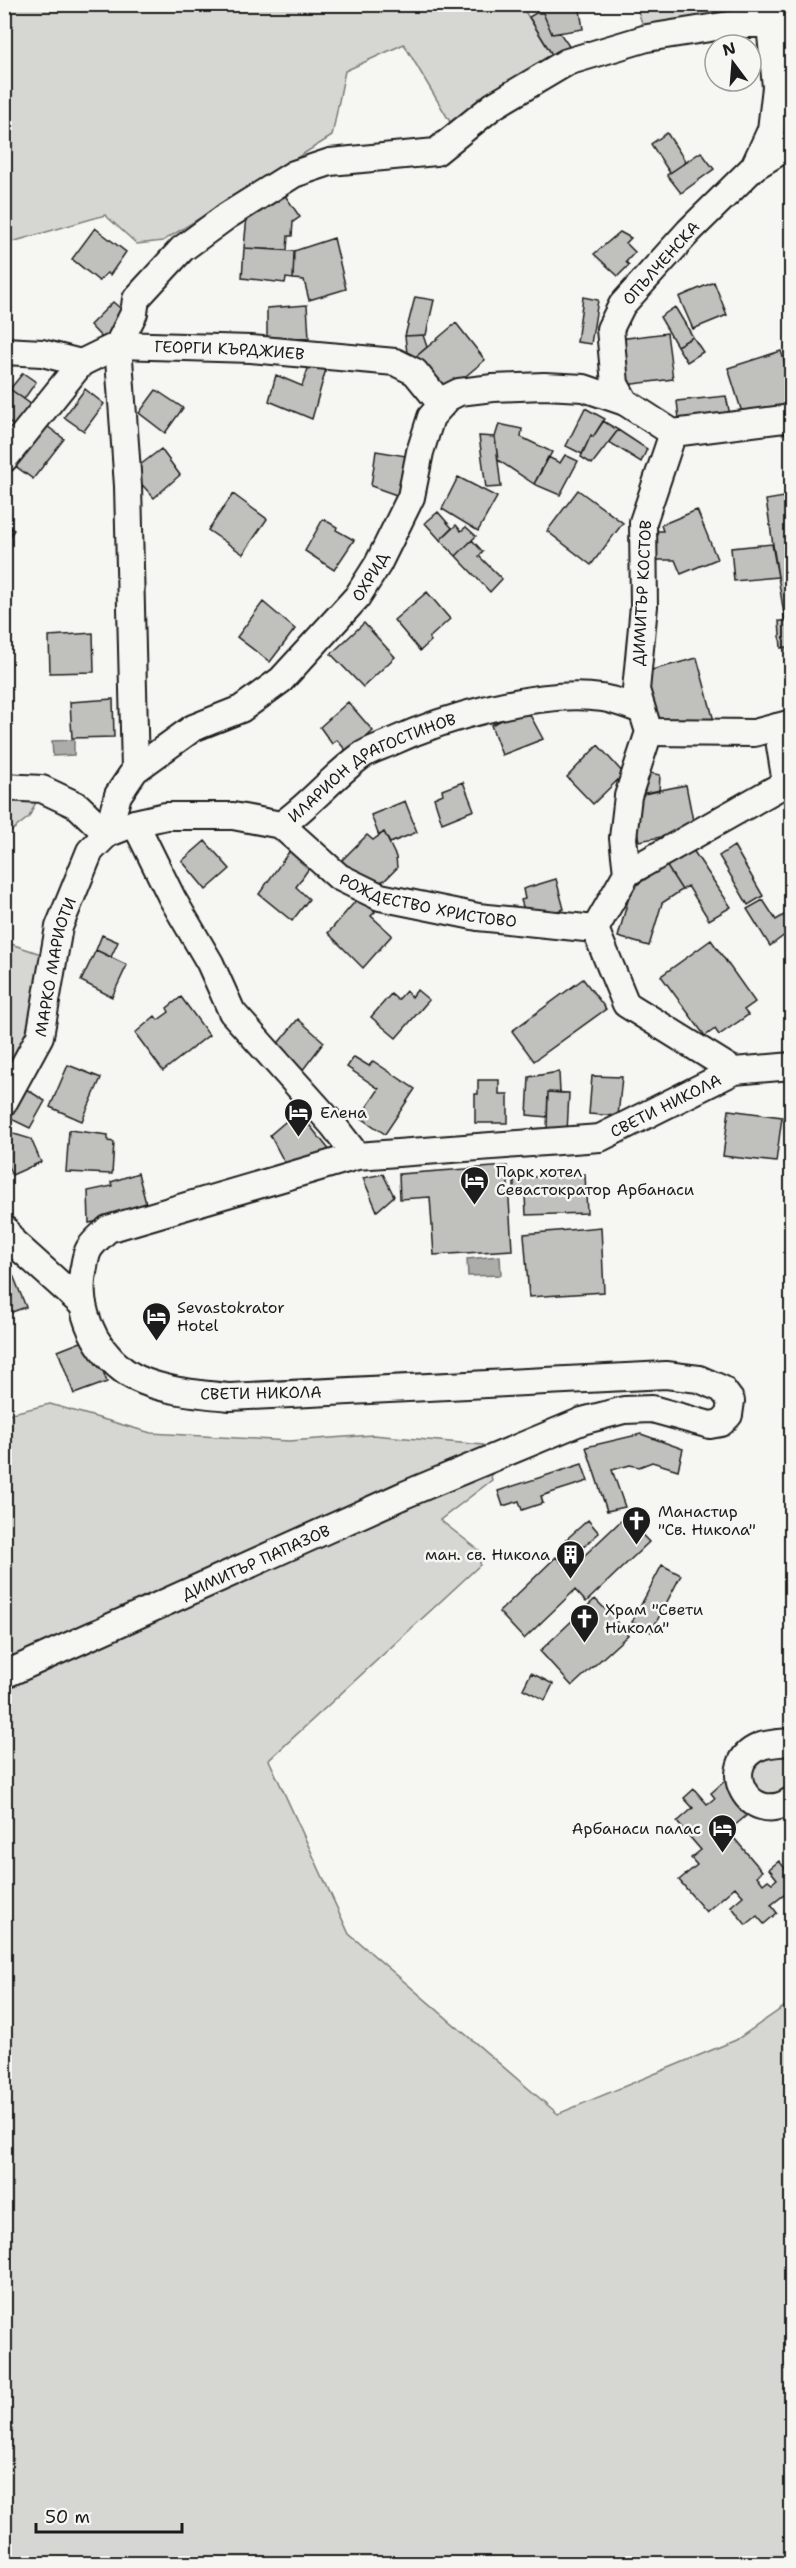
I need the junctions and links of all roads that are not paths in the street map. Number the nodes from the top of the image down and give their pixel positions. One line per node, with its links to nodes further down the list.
1 (775, 16): 3 (street, ОПЪЛЧЕНСКА); 4 (street)
2 (792, 144): 3 (street)
3 (754, 168): 7 (street, ОПЪЛЧЕНСКА)
4 (118, 345): 6 (street, ГЕОРГИ КЪРДЖИЕВ); 8 (street, ГЕОРГИ КЪРДЖИЕВ); 14 (street)
5 (4, 351): 6 (street)
6 (81, 363): 11 (street)
7 (625, 402): 8 (street); 10 (street)
8 (441, 404): 14 (street, ОХРИД)
9 (792, 418): 10 (street)
10 (673, 433): 12 (street, ДИМИТЪР КОСТОВ)
11 (4, 459)
12 (645, 721): 13 (street, ИЛАРИОН ДРАГОСТИНОВ); 18 (street, ИЛАРИОН ДРАГОСТИНОВ); 20 (street, ДИМИТЪР КОСТОВ)
13 (784, 725): 15 (street)
14 (135, 770): 19 (street, ОХРИД)
15 (789, 784): 20 (street)
16 (4, 787): 19 (street)
17 (135, 823): 18 (street, ИЛАРИОН ДРАГОСТИНОВ); 19 (street, ИЛАРИОН ДРАГОСТИНОВ); 25 (street)
18 (281, 825): 21 (street, РОЖДЕСТВО ХРИСТОВО)
19 (107, 834): 24 (street, МАРКО МАРИОТИ)
20 (627, 873): 21 (street)
21 (595, 929): 23 (street)
22 (792, 1066): 23 (street, СВЕТИ НИКОЛА)
23 (734, 1071): 25 (street, СВЕТИ НИКОЛА)
24 (4, 1102)
25 (357, 1156): 27 (street, СВЕТИ НИКОЛА)
26 (4, 1228): 27 (street)
27 (83, 1305): 28 (street, СВЕТИ НИКОЛА)
28 (508, 1451): 29 (street, ДИМИТЪР ПАПАЗОВ)
29 (4, 1675)
30 (792, 1742): 31 (street)
31 (792, 1800)

